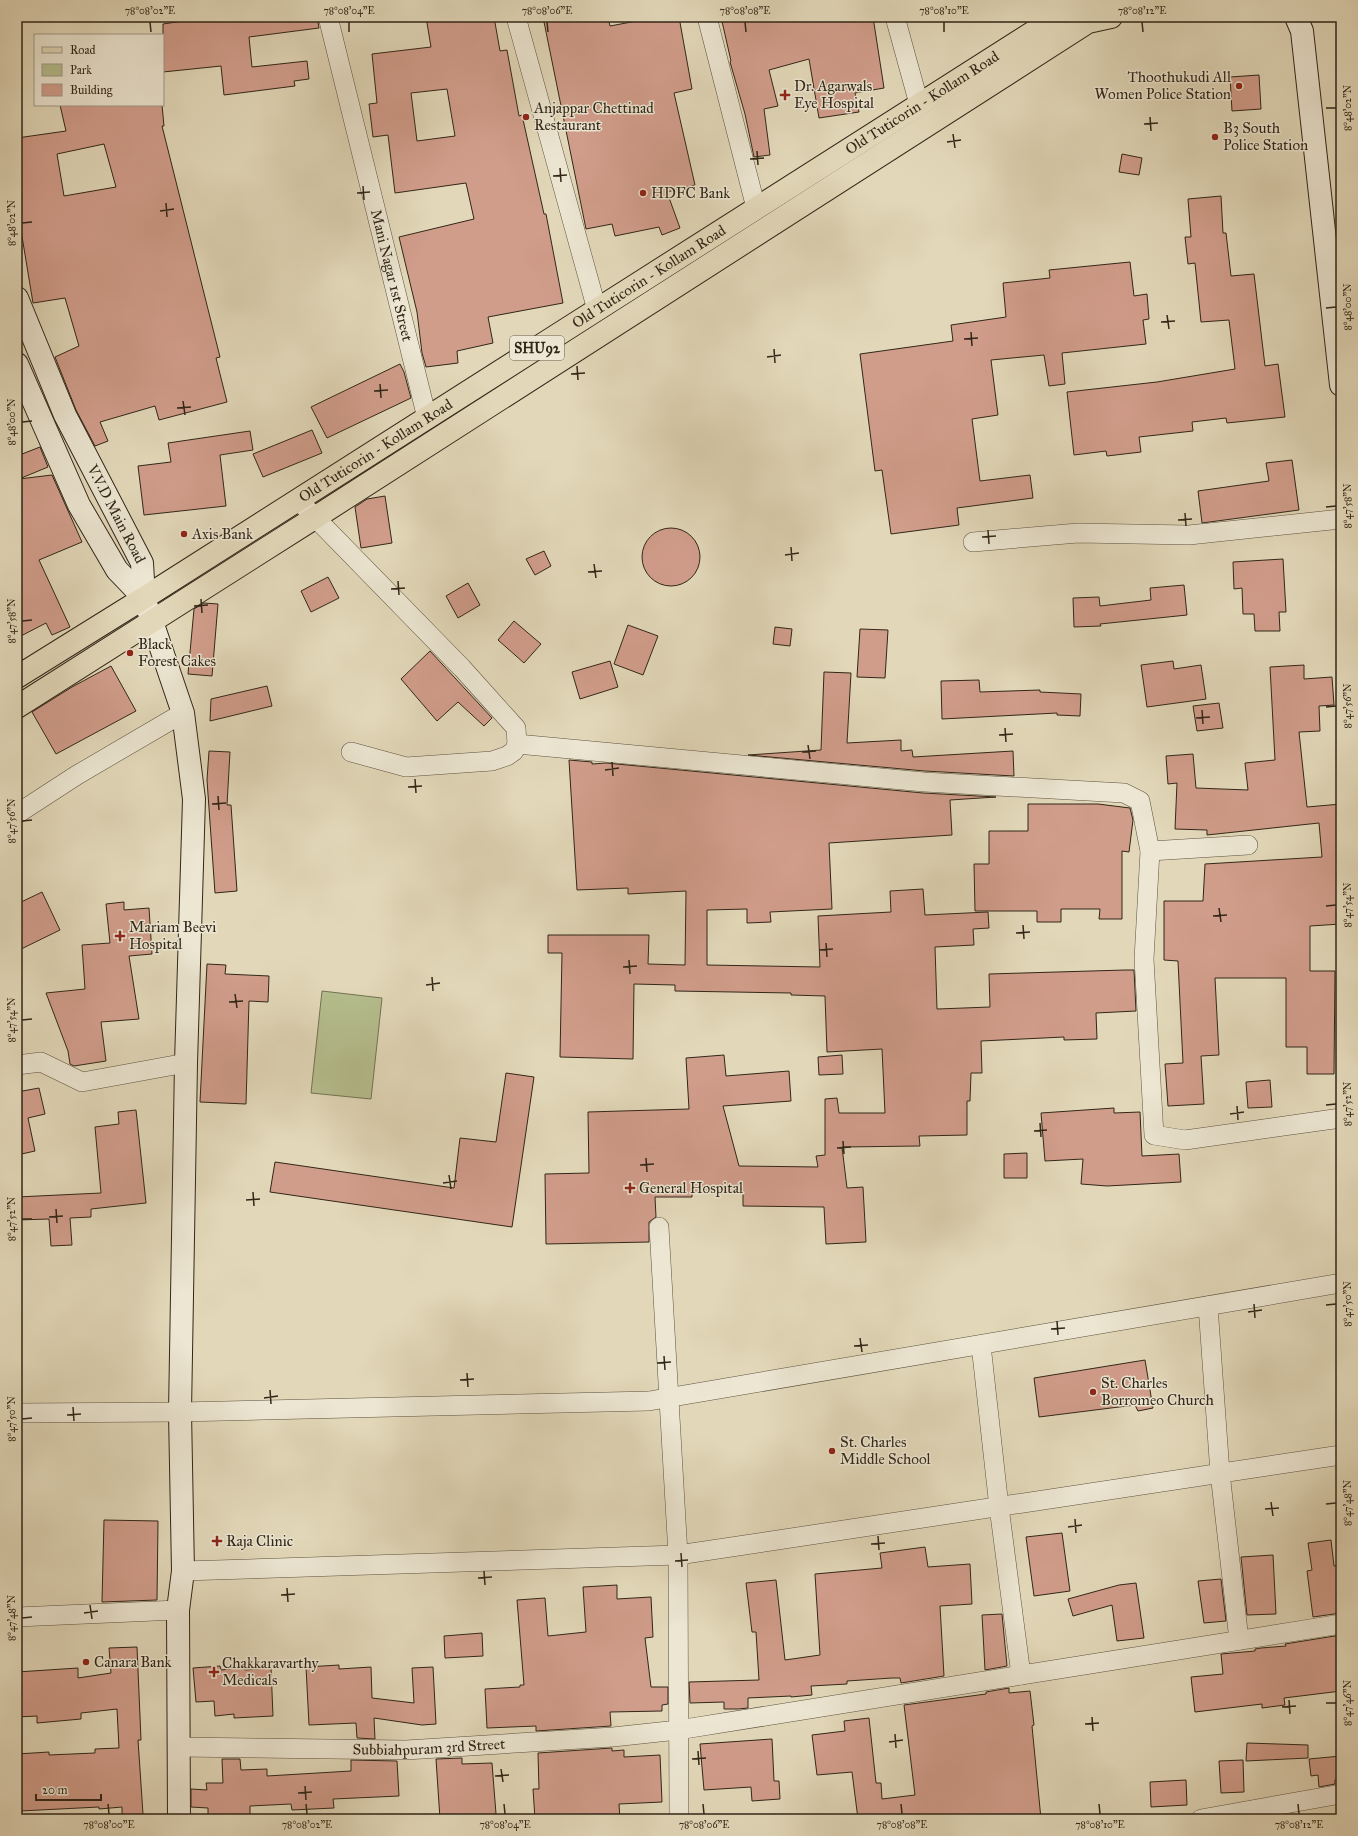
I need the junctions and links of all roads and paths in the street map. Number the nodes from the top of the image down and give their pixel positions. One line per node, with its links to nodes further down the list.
1 (328, 17): 14 (street, Mani Nagar 1st Street)
2 (516, 17): 11 (street)
3 (707, 17): 9 (street)
4 (895, 17): 8 (street)
5 (1057, 17): 8 (main road, Old Tuticorin - Kollam Road / SHU92)
6 (1111, 17): 16 (main road)
7 (1296, 17): 13 (main road)
8 (919, 104): 9 (main road, Old Tuticorin - Kollam Road / SHU92)
9 (756, 208): 11 (main road, Old Tuticorin - Kollam Road / SHU92)
10 (17, 298): 19 (main road, V.V.D Main Road)
11 (597, 310): 14 (main road, Old Tuticorin - Kollam Road / SHU92)
12 (17, 364): 19 (main road, V.V.D Main Road)
13 (1341, 385)
14 (427, 418): 15 (main road, Old Tuticorin - Kollam Road / SHU92)
15 (298, 500): 16 (street); 19 (main road, Old Tuticorin - Kollam Road / SHU92)
16 (316, 518): 20 (main road); 24 (street)
17 (1341, 519): 18 (street)
18 (973, 542)
19 (144, 598): 20 (main road); 21 (main road, Old Tuticorin - Kollam Road / SHU92)
20 (152, 622): 22 (main road); 23 (main road)
21 (17, 677)
22 (17, 707)
23 (183, 713): 26 (street); 29 (main road)
24 (517, 744): 25 (street); 28 (street)
25 (351, 752)
26 (17, 814)
27 (1248, 845): 28 (street)
28 (1150, 852): 31 (street)
29 (186, 1063): 30 (street); 37 (main road)
30 (17, 1065)
31 (1341, 1118)
32 (659, 1228): 36 (street)
33 (1341, 1283): 34 (street)
34 (1208, 1306): 35 (street); 40 (street)
35 (981, 1345): 36 (street); 41 (street)
36 (669, 1398): 37 (street); 42 (street)
37 (180, 1412): 38 (street); 43 (main road)
38 (17, 1413)
39 (1341, 1455): 40 (street)
40 (1220, 1473): 41 (street); 47 (street)
41 (999, 1507): 42 (street); 48 (street)
42 (678, 1555): 43 (street); 49 (street)
43 (183, 1570): 44 (main road)
44 (178, 1610): 45 (street); 50 (main road)
45 (17, 1617)
46 (1341, 1624): 47 (street, Subbiahpuram 3rd Street)
47 (1239, 1640): 48 (street, Subbiahpuram 3rd Street)
48 (1021, 1675): 49 (street, Subbiahpuram 3rd Street)
49 (678, 1730): 50 (street, Subbiahpuram 3rd Street); 53 (street)
50 (179, 1747): 52 (main road)
51 (1341, 1794): 54 (street)
52 (179, 1819)
53 (679, 1819)
54 (1201, 1819)

